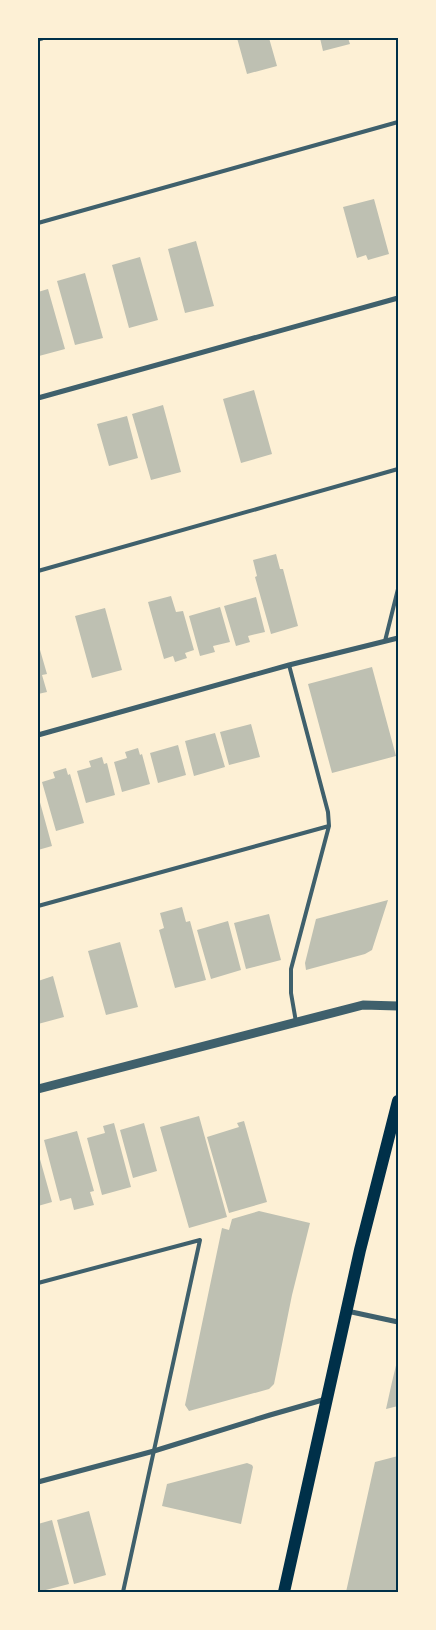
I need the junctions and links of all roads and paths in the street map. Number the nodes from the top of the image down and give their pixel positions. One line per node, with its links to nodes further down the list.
1 (42, 38): 2 (street)
2 (38, 39)
3 (398, 122): 4 (lane)
4 (38, 222)
5 (398, 298): 6 (street)
6 (38, 398)
7 (398, 469): 8 (lane)
8 (38, 571)
9 (398, 589): 11 (lane)
10 (398, 638): 11 (street)
11 (385, 641): 12 (street)
12 (289, 665): 13 (street); 14 (lane)
13 (38, 735)
14 (329, 826): 15 (lane); 17 (lane)
15 (38, 906)
16 (398, 1006): 17 (street)
17 (296, 1022): 18 (street)
18 (38, 1089)
19 (398, 1101): 21 (main road)
20 (38, 1282): 24 (lane)
21 (346, 1311): 22 (street); 23 (main road)
22 (398, 1322)
23 (327, 1399): 24 (street); 27 (main road)
24 (154, 1451): 25 (street); 26 (lane)
25 (38, 1482)
26 (123, 1592)
27 (284, 1592)

